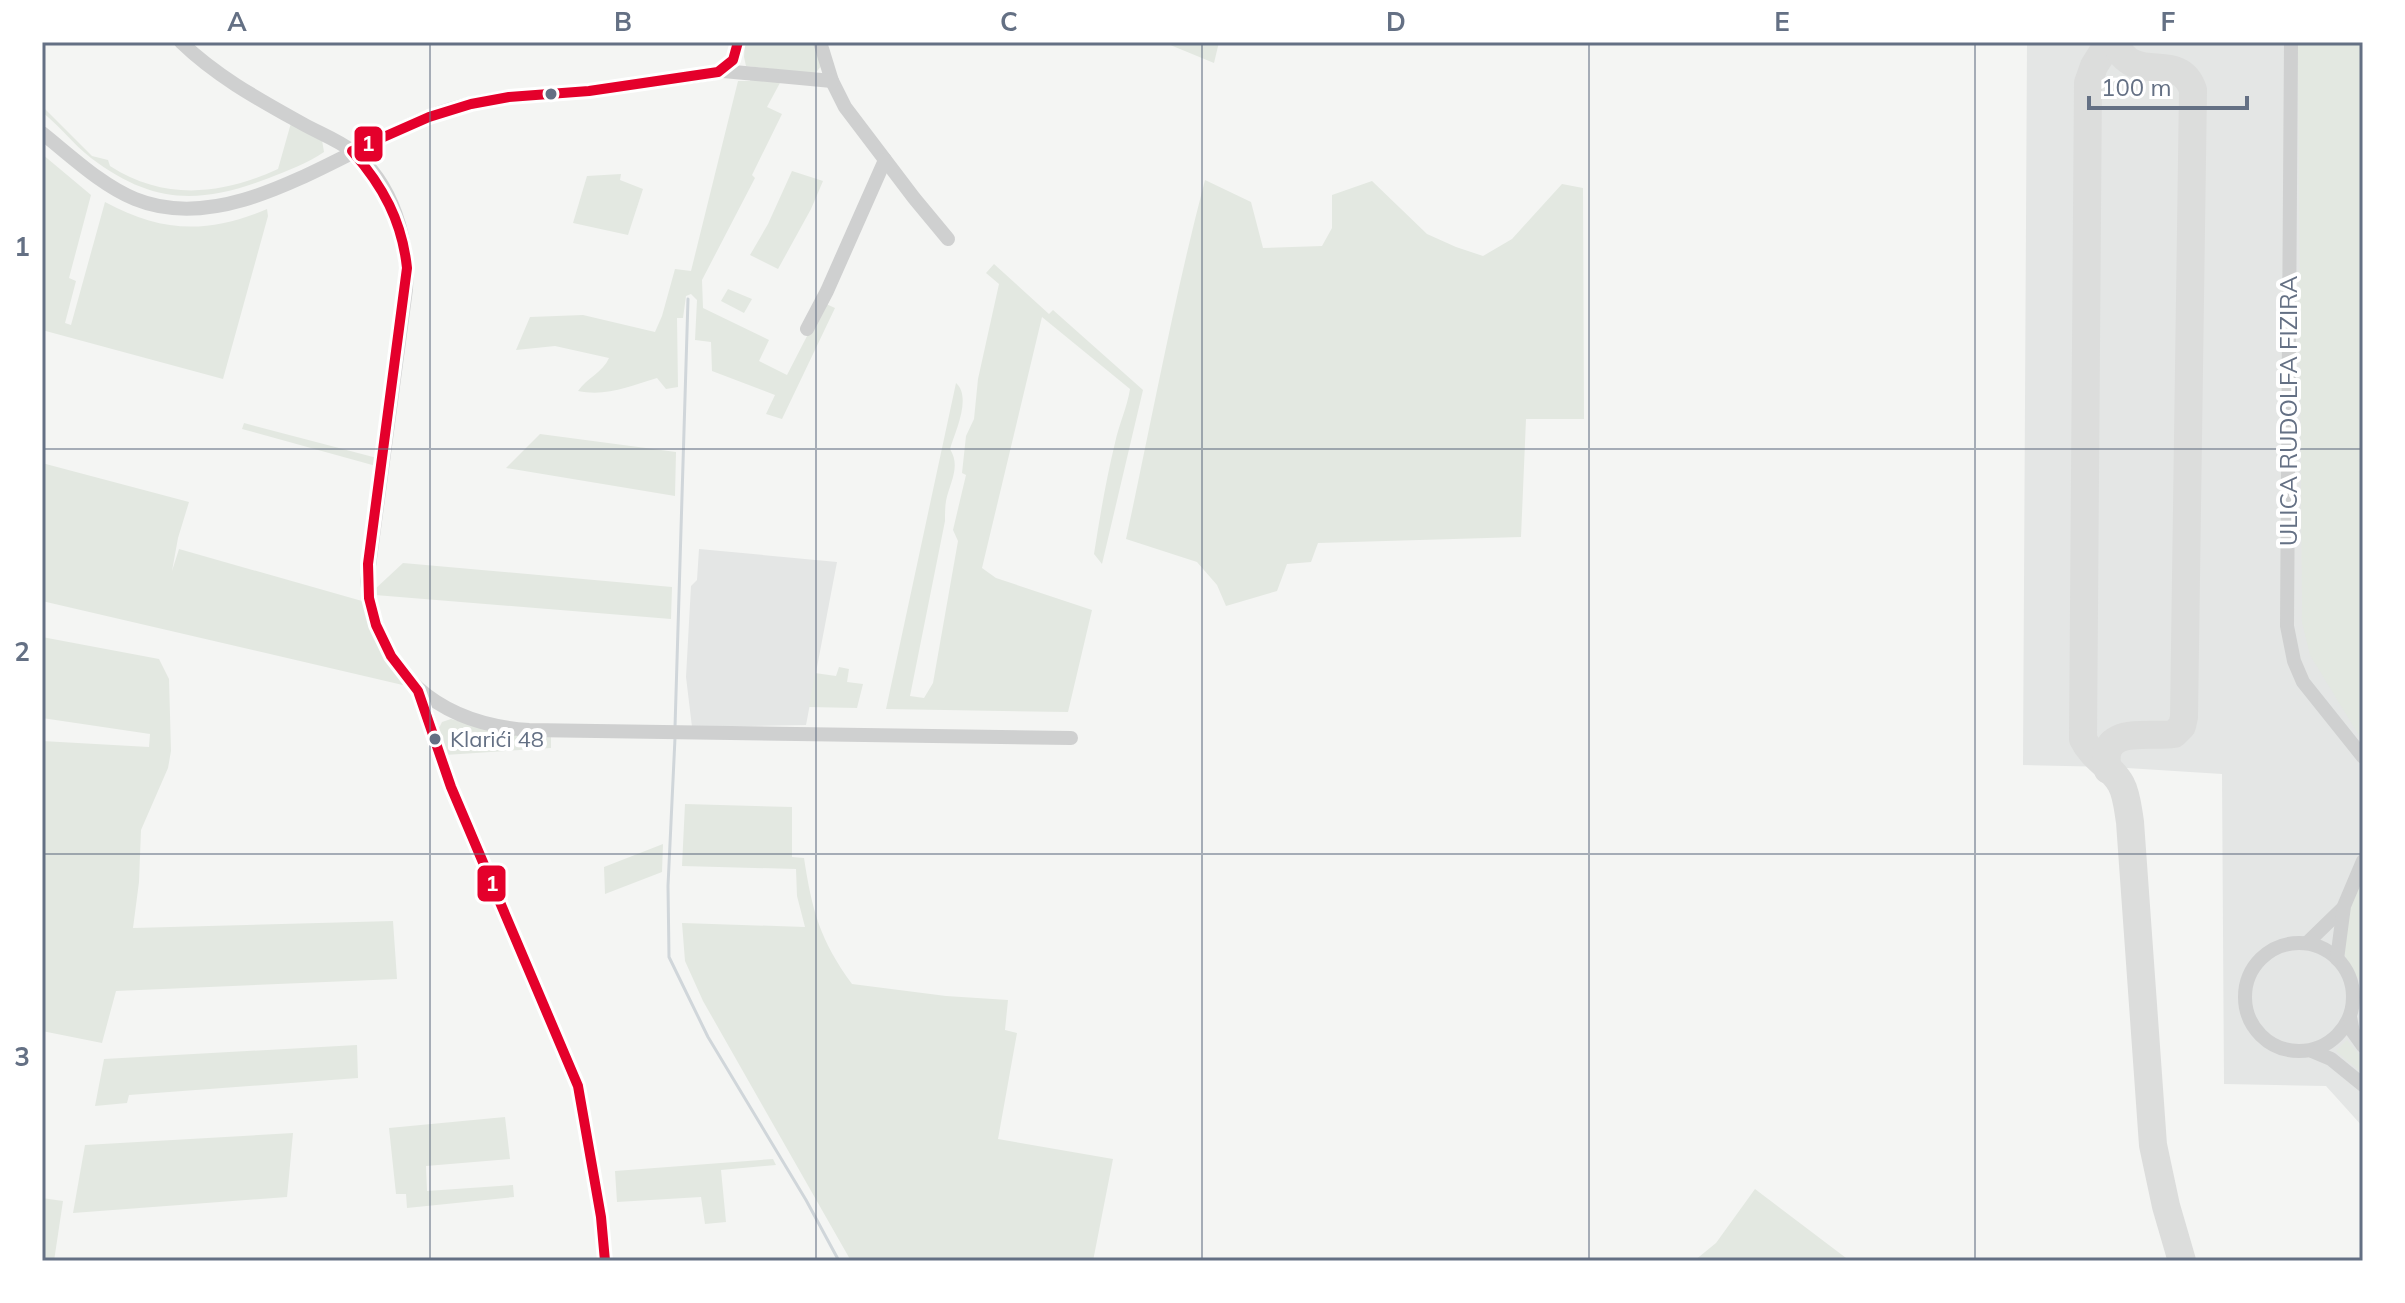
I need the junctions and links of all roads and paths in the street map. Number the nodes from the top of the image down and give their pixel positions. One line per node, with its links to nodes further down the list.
1 (181, 42): 8 (street)
2 (738, 42): 5 (street)
3 (820, 42): 6 (street)
4 (2291, 42): 14 (street, ULICA RUDOLFA FIZIRA)
5 (723, 71): 6 (street); 8 (street)
6 (832, 81): 9 (street)
7 (42, 133): 8 (street)
8 (352, 151): 12 (street)
9 (885, 160): 10 (street); 11 (street)
10 (948, 239)
11 (807, 329)
12 (418, 691): 13 (street); 23 (street)
13 (1071, 738)
14 (2363, 757)
15 (2363, 861): 16 (street)
16 (2344, 906): 17 (street); 18 (street)
17 (2307, 943): 18 (street); 21 (street)
18 (2337, 959): 19 (street)
19 (2350, 1017): 20 (street); 21 (street)
20 (2363, 1046)
21 (2312, 1051): 22 (street)
22 (2363, 1085)
23 (605, 1261)

